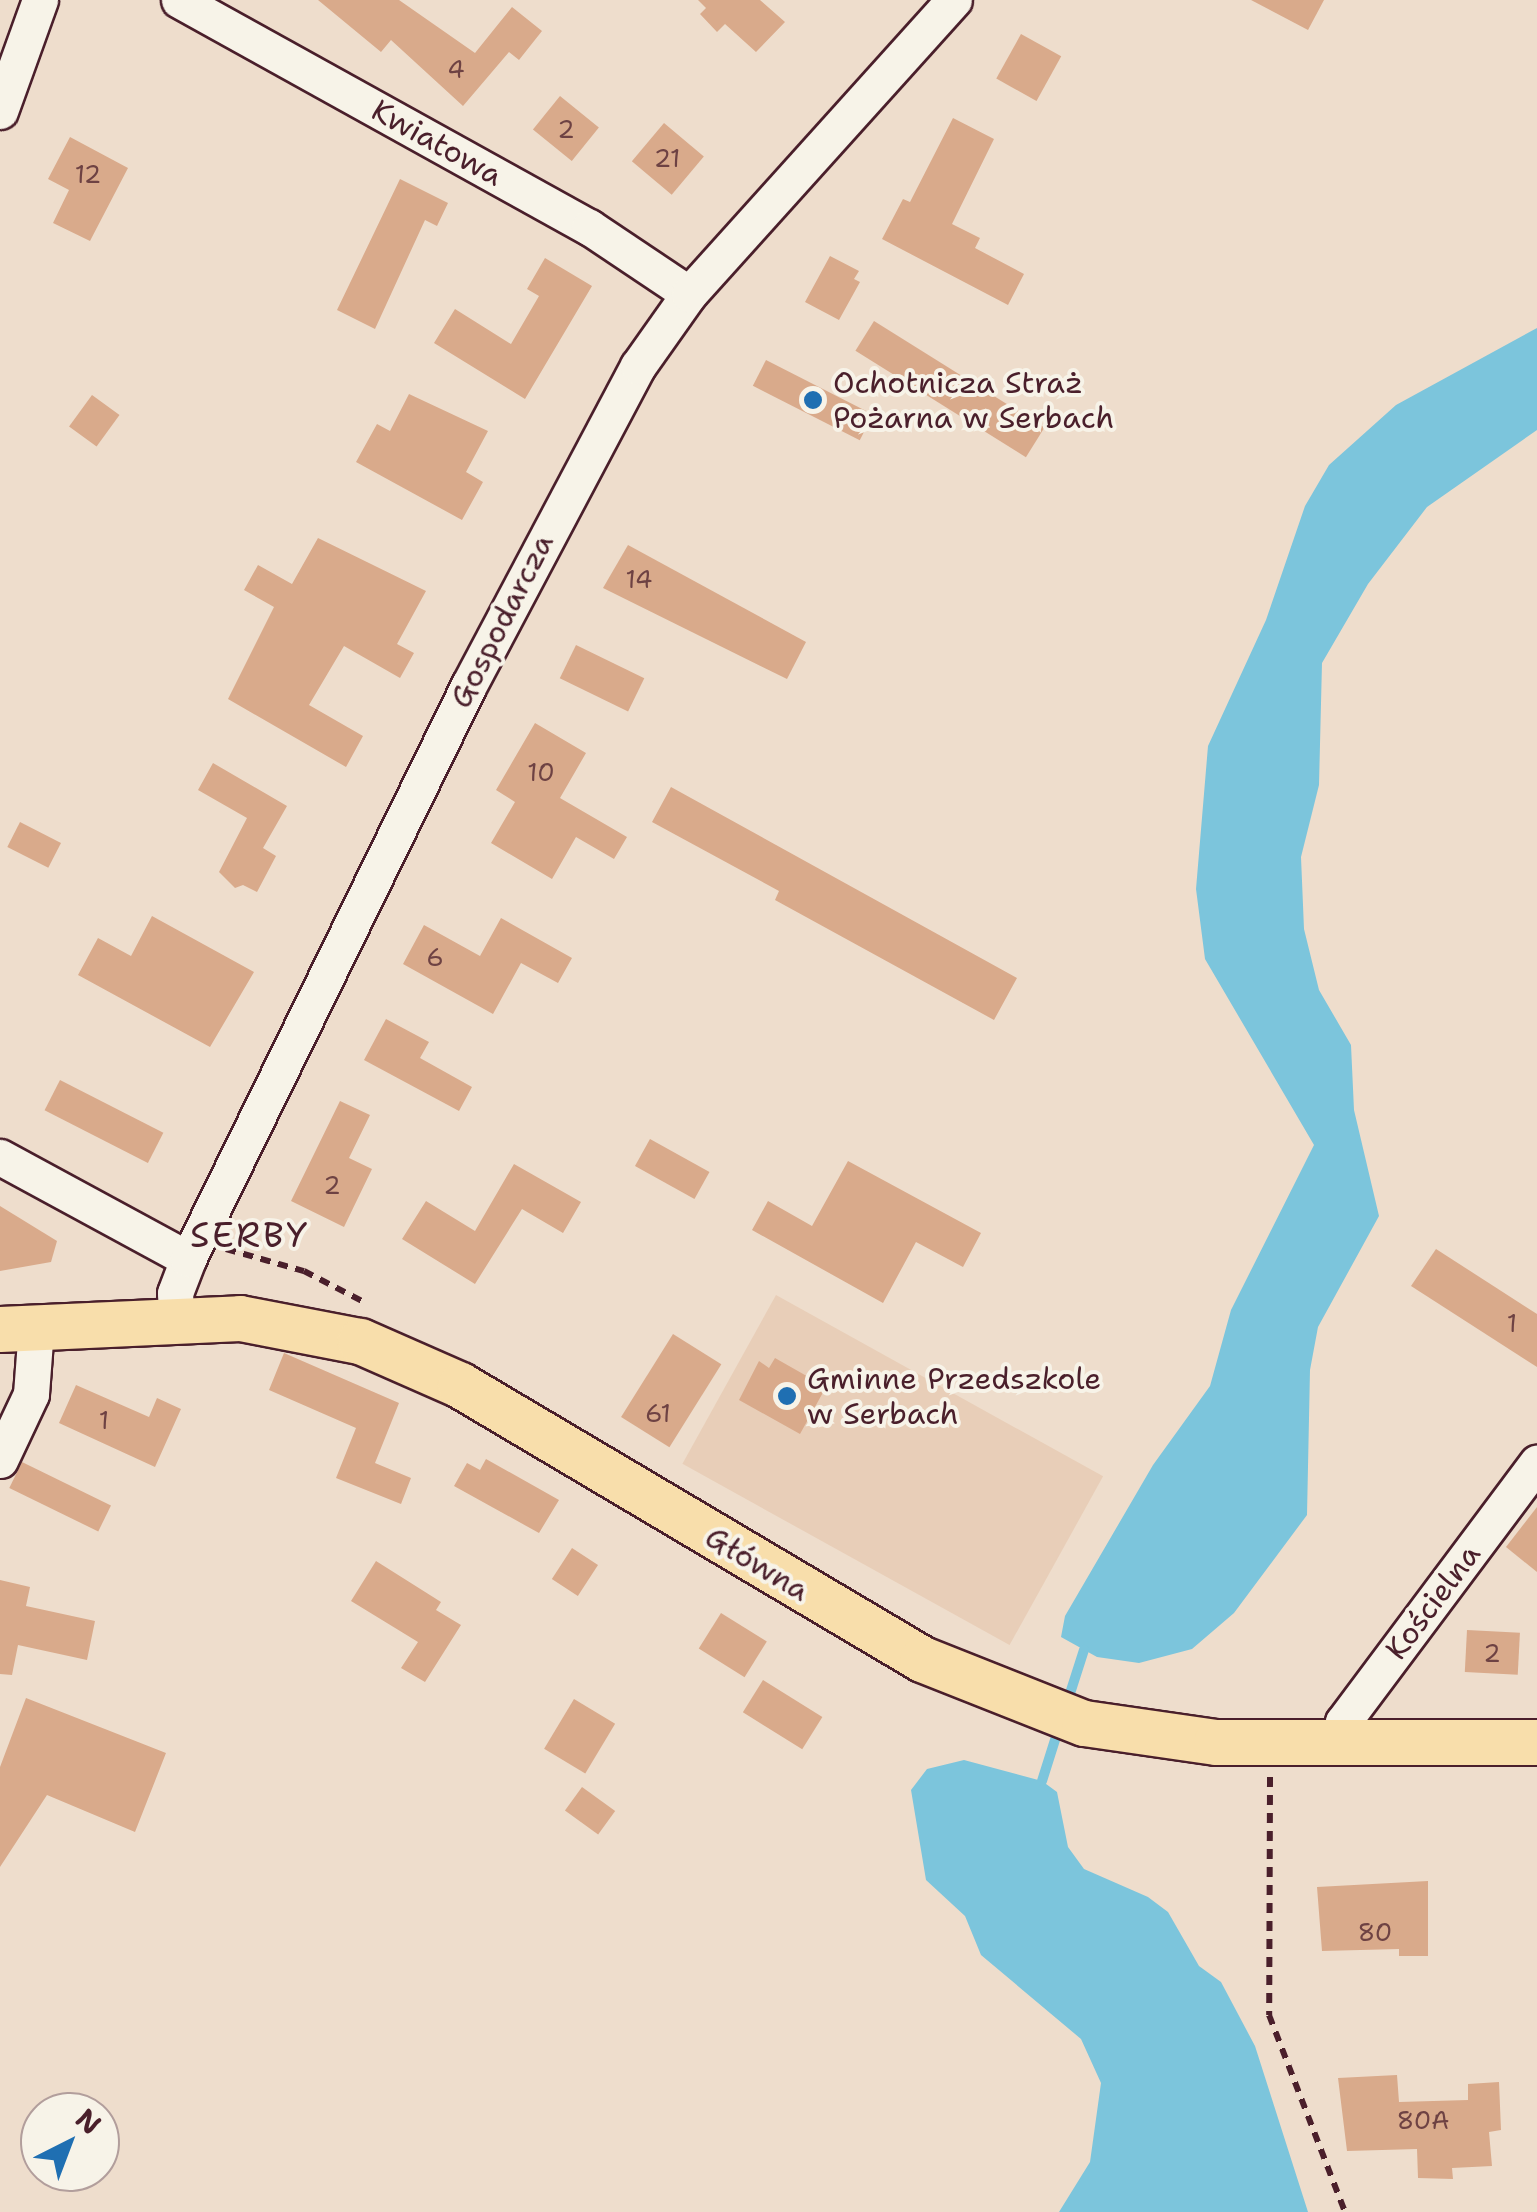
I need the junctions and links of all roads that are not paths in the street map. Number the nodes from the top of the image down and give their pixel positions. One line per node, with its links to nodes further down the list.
1 (40, 0): 4 (street)
2 (179, 0): 5 (street, Kwiatowa)
3 (954, 0): 5 (street, Gospodarcza)
4 (0, 111)
5 (689, 294): 7 (street, Gospodarcza)
6 (0, 1157): 7 (street)
7 (188, 1259): 8 (street, Gospodarcza)
8 (176, 1319): 9 (main road, Główna); 13 (main road, Główna)
9 (18, 1328): 10 (street)
10 (0, 1460)
11 (1537, 1464): 13 (street, Kościelna)
12 (1537, 1742): 13 (main road, Główna)
13 (1344, 1744)

